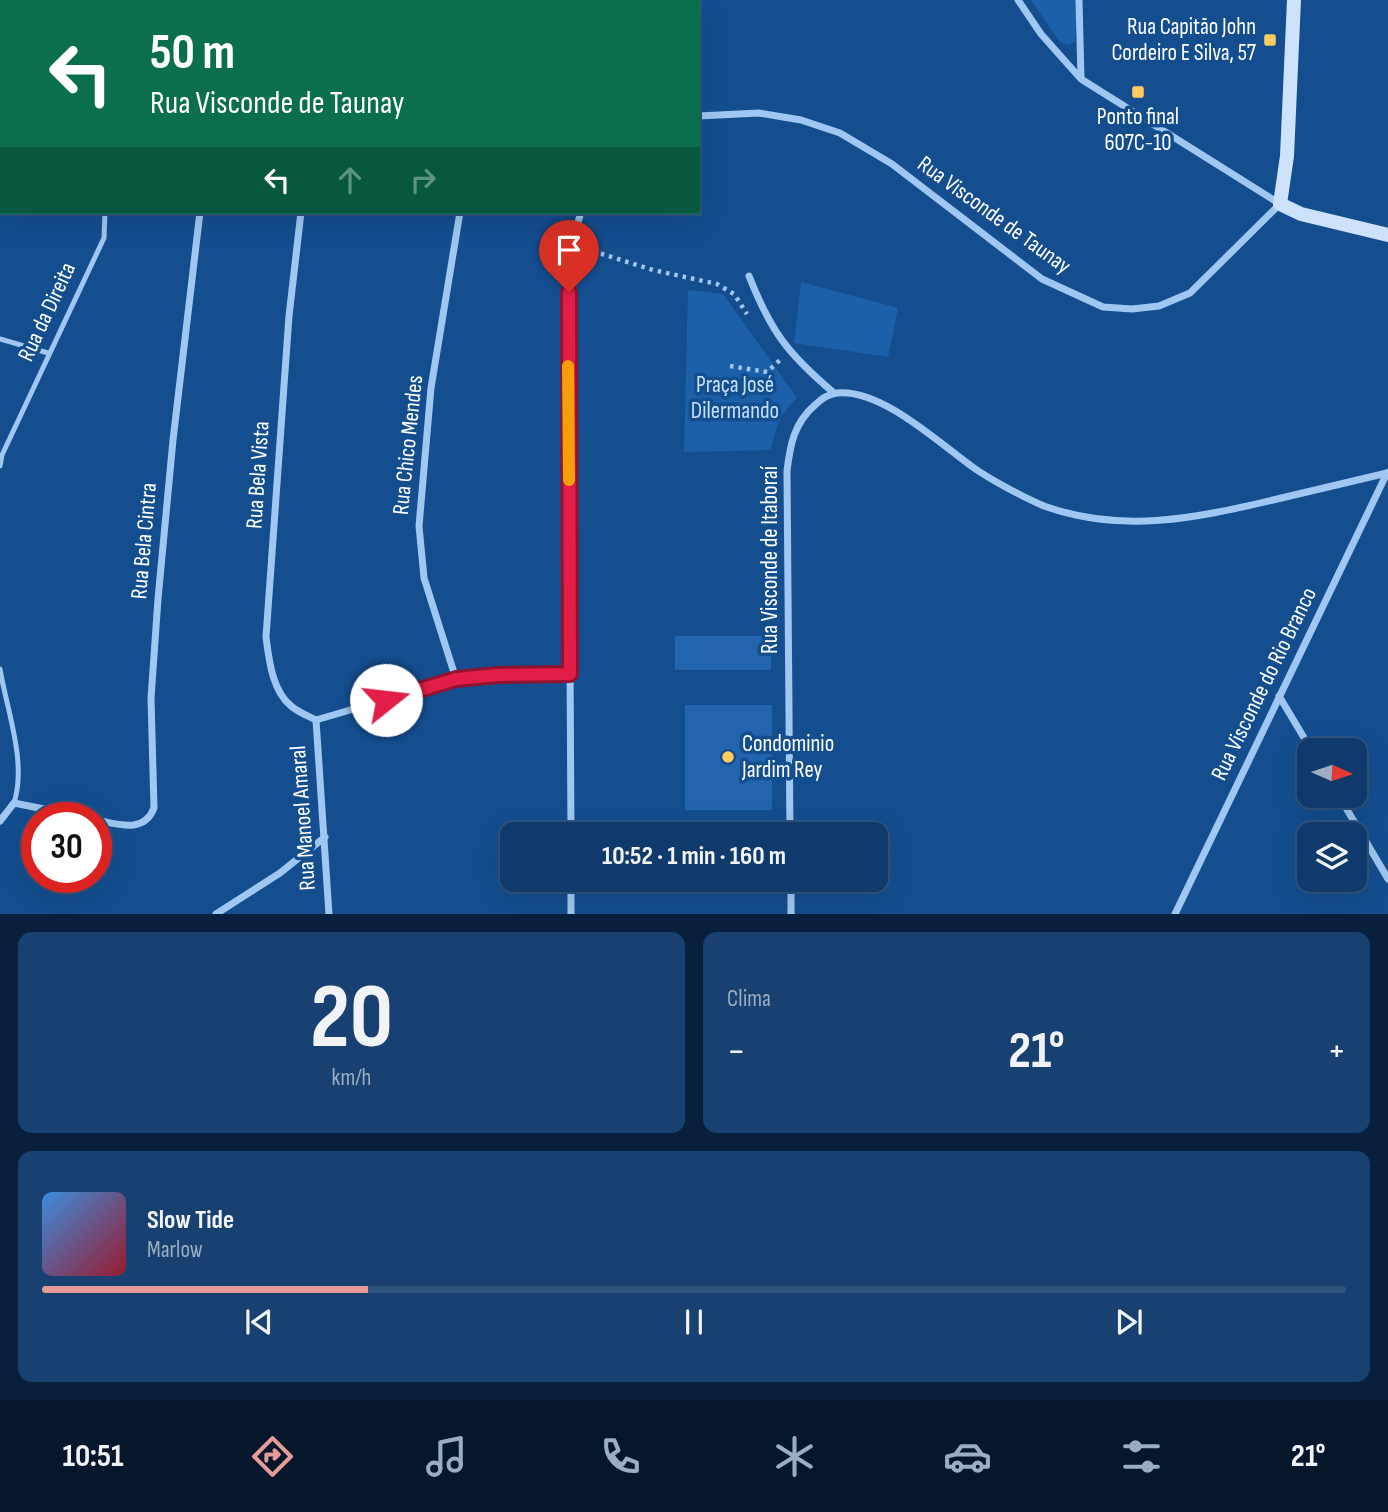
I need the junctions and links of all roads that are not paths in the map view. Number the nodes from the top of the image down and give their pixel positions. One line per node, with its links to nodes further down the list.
1 (1018, 0): 4 (street)
2 (1080, 0): 4 (street)
3 (1294, 0): 6 (street)
4 (1081, 79): 6 (street)
5 (700, 116): 6 (street, Rua Visconde de Taunay)
6 (1280, 204): 12 (street)
7 (105, 214): 17 (lane, Rua da Direita)
8 (200, 214): 33 (street, Rua Bela Cintra)
9 (301, 214): 25 (street, Rua Bela Vista)
10 (460, 214): 23 (street, Rua Chico Mendes)
11 (580, 214): 22 (street)
12 (1370, 232): 13 (street); 14 (street)
13 (1388, 235)
14 (1388, 243)
15 (749, 276): 18 (street)
16 (0, 339): 17 (lane)
17 (48, 353): 19 (lane, Rua da Direita)
18 (834, 393): 20 (street); 32 (street, Rua Visconde de Itaboraí)
19 (0, 466)
20 (1388, 473): 24 (street, Rua Visconde do Rio Branco)
21 (0, 669): 27 (lane)
22 (570, 674): 23 (street); 31 (street)
23 (456, 679): 25 (street)
24 (1279, 696): 26 (street); 42 (street, Rua Visconde do Rio Branco)
25 (316, 720): 34 (street, Rua Manoel Amaral)
26 (1304, 738)
27 (14, 803): 28 (street); 30 (street)
28 (21, 804)
29 (1346, 808): 35 (street)
30 (0, 821)
31 (570, 822)
32 (790, 822)
33 (112, 823)
34 (325, 837): 38 (street); 39 (street, Rua Manoel Amaral)
35 (1388, 879)
36 (571, 892): 40 (street)
37 (791, 892): 41 (street)
38 (216, 914)
39 (329, 914)
40 (571, 914)
41 (791, 914)
42 (1175, 914)

